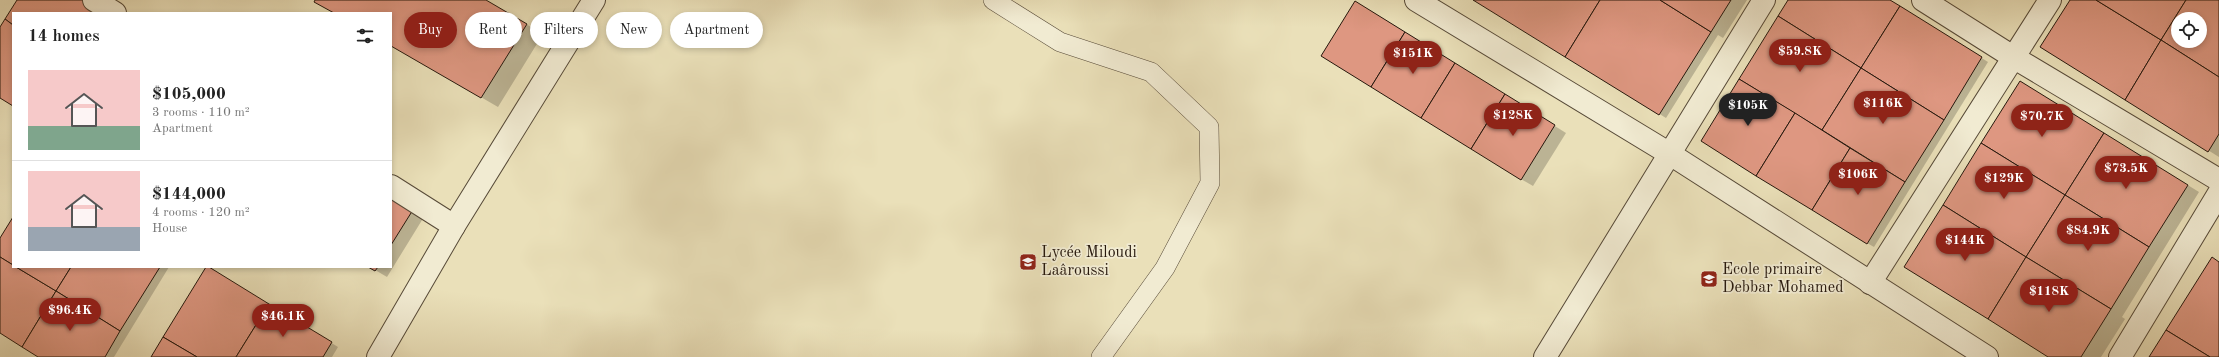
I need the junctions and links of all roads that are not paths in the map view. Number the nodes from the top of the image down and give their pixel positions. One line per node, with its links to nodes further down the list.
1 (94, 0): 8 (street)
2 (594, 0): 14 (street)
3 (993, 0): 17 (lane)
4 (1764, 0): 10 (street)
5 (1923, 0): 9 (street)
6 (2050, 0): 9 (street)
7 (1423, 2): 10 (street)
8 (113, 12)
9 (2013, 57): 11 (street); 15 (street)
10 (1670, 154): 15 (street); 18 (street)
11 (2219, 180)
12 (392, 187): 14 (street)
13 (2219, 193): 20 (street)
14 (454, 226): 16 (street)
15 (1870, 283): 19 (street)
16 (378, 357)
17 (1101, 357)
18 (1545, 357)
19 (1987, 357)
20 (2120, 357)

